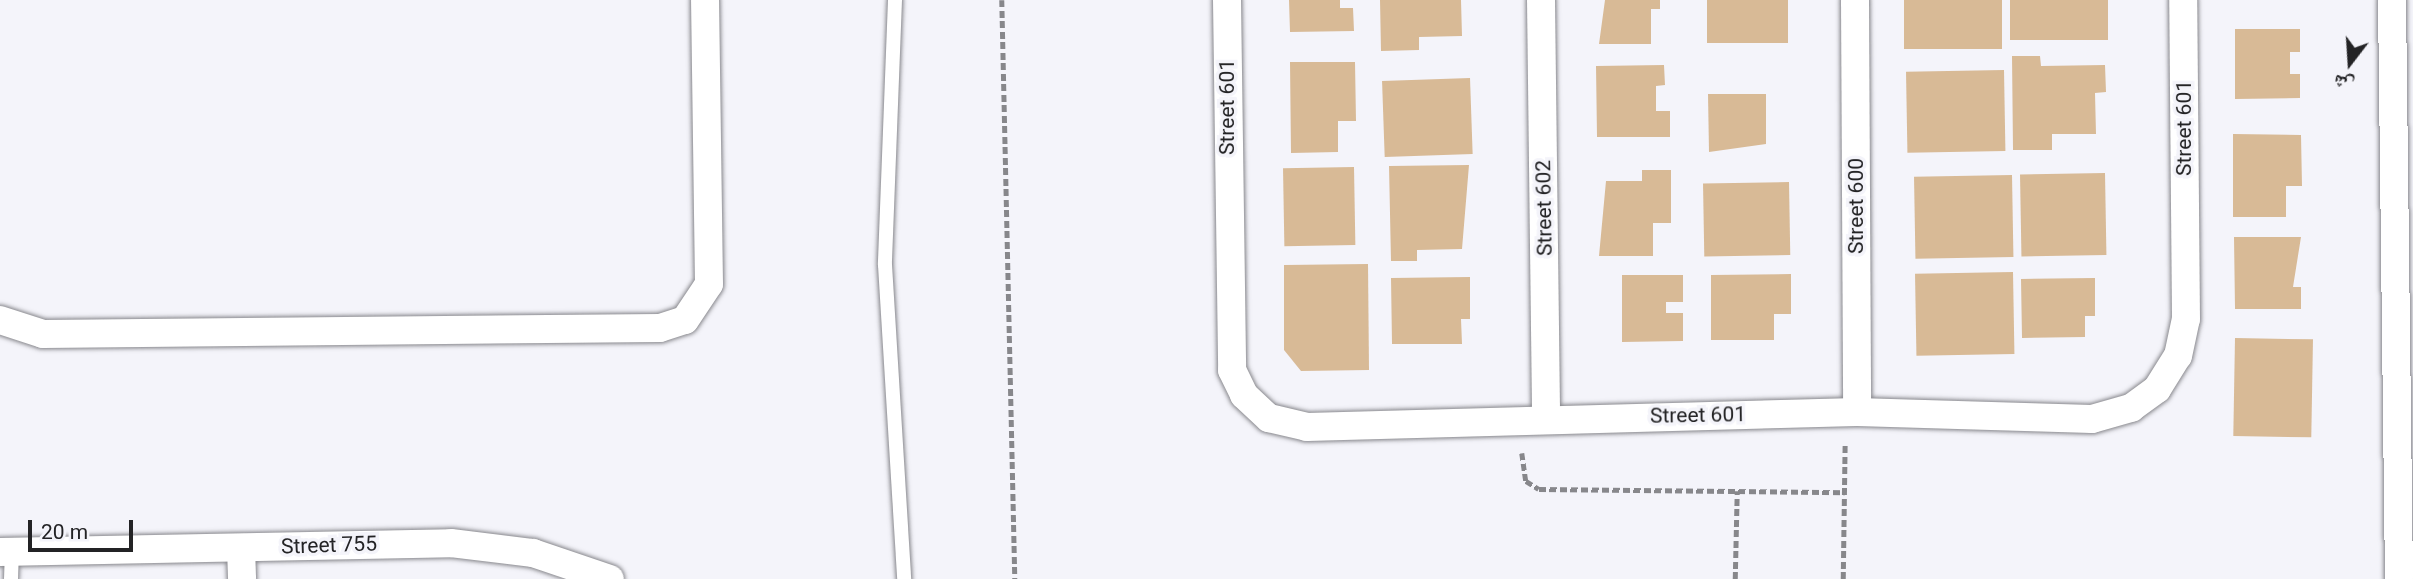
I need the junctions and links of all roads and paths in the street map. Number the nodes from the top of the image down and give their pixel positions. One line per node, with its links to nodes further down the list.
1 (705, 0): 9 (street)
2 (895, 0): 20 (lane)
3 (1002, 0): 21 (path)
4 (1227, 0): 12 (street, Street 601)
5 (1541, 0): 12 (street, Street 602)
6 (1854, 0): 11 (street, Street 600)
7 (2183, 0): 11 (street, Street 601)
8 (2392, 0): 10 (street)
9 (0, 320)
10 (2406, 412): 24 (street)
11 (1851, 413): 12 (street, Street 601); 14 (path)
12 (1534, 417): 13 (path)
13 (1737, 491): 14 (path); 22 (path)
14 (1844, 492): 23 (path)
15 (242, 548): 16 (street, Street 755); 18 (street); 19 (street, Street 755)
16 (6, 551): 17 (lane)
17 (11, 579)
18 (242, 579)
19 (610, 579)
20 (904, 579)
21 (1015, 579)
22 (1735, 579)
23 (1843, 579)
24 (2399, 579)

